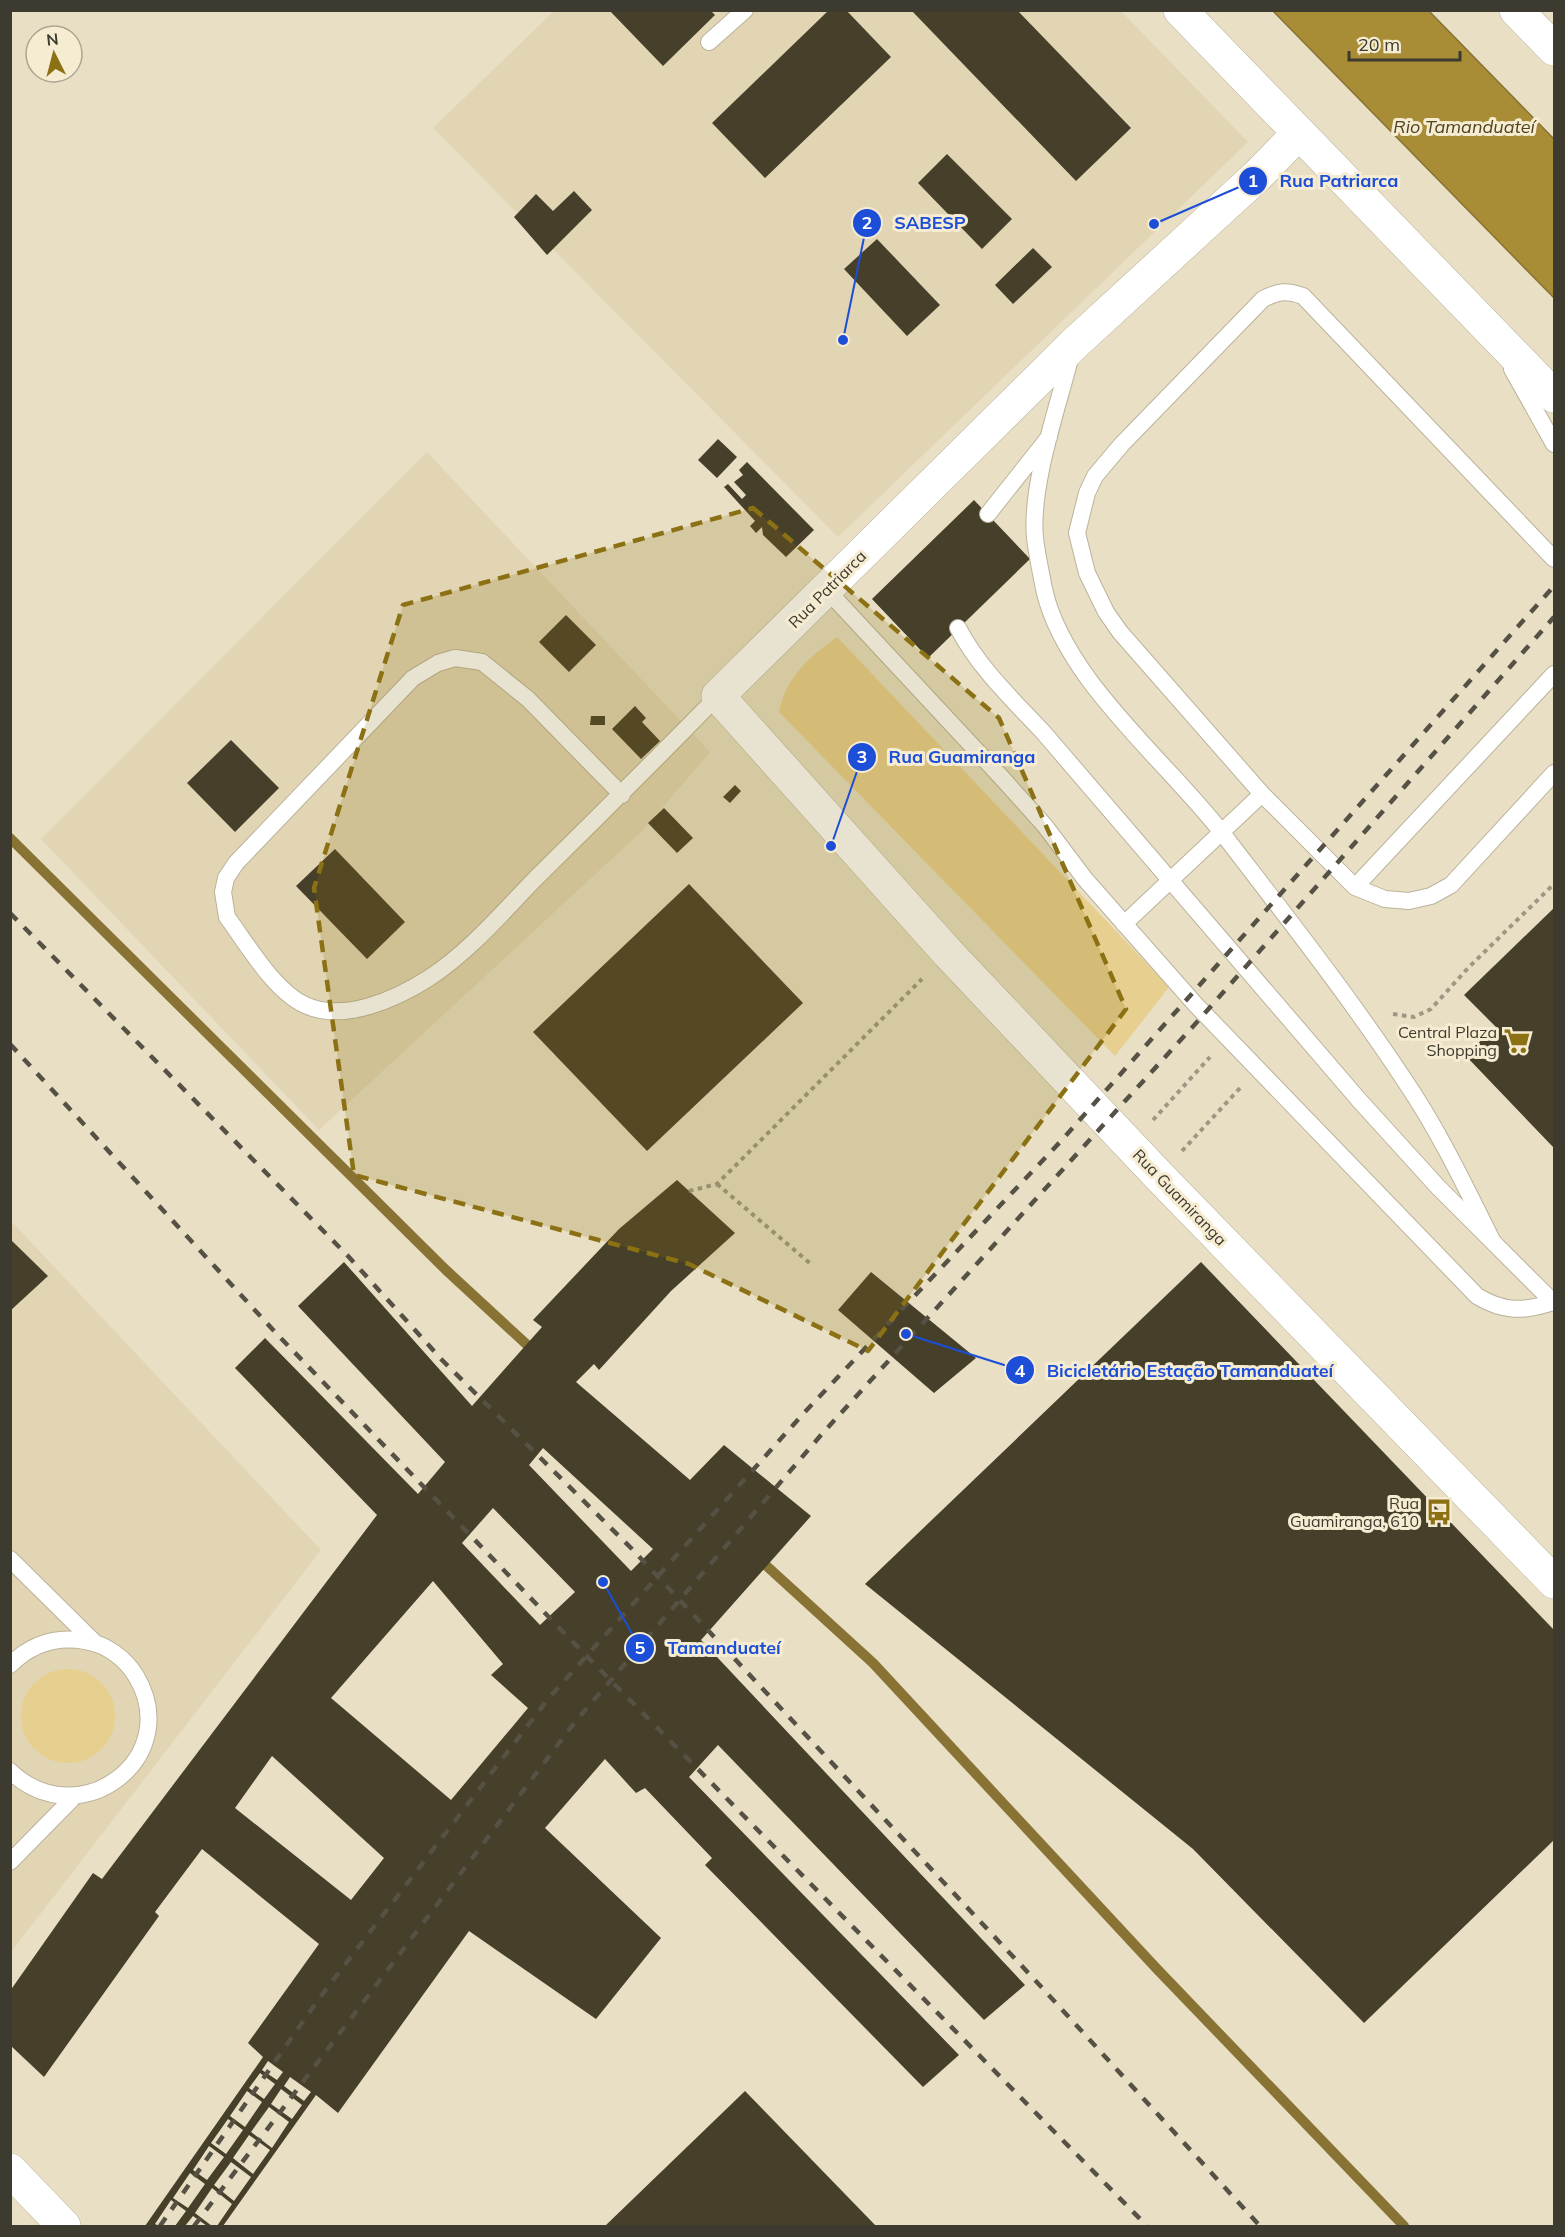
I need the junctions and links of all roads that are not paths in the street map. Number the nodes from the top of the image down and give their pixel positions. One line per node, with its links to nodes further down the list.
1 (745, 10): 4 (lane)
2 (1180, 10): 6 (main road)
3 (1516, 10): 5 (main road)
4 (709, 42)
5 (1554, 49)
6 (1299, 133): 7 (main road); 8 (main road, Rua Patriarca)
7 (1489, 329): 9 (main road); 11 (lane)
8 (1074, 344): 10 (lane); 14 (main road, Rua Patriarca)
9 (1554, 396)
10 (1051, 434): 12 (lane); 21 (lane)
11 (1554, 444)
12 (988, 514)
13 (1554, 559): 19 (lane)
14 (826, 590): 17 (main road, Rua Patriarca); 24 (lane)
15 (958, 628): 22 (lane)
16 (1554, 674): 23 (lane)
17 (718, 696): 20 (lane); 28 (main road, Rua Guamiranga)
18 (1554, 773): 23 (lane)
19 (1262, 794): 21 (lane); 23 (lane)
20 (622, 795): 20 (lane)
21 (1221, 832): 22 (lane); 25 (lane)
22 (1169, 881): 24 (lane); 25 (lane)
23 (1355, 887)
24 (1124, 924): 26 (lane)
25 (1492, 1240): 26 (lane)
26 (1554, 1303)
27 (10, 1559): 29 (lane)
28 (1554, 1582)
29 (94, 1642): 30 (lane); 32 (lane)
30 (10, 1665)
31 (10, 1771): 32 (lane)
32 (75, 1796): 33 (lane)
33 (10, 1862)
34 (10, 2170): 35 (main road)
35 (64, 2226)

